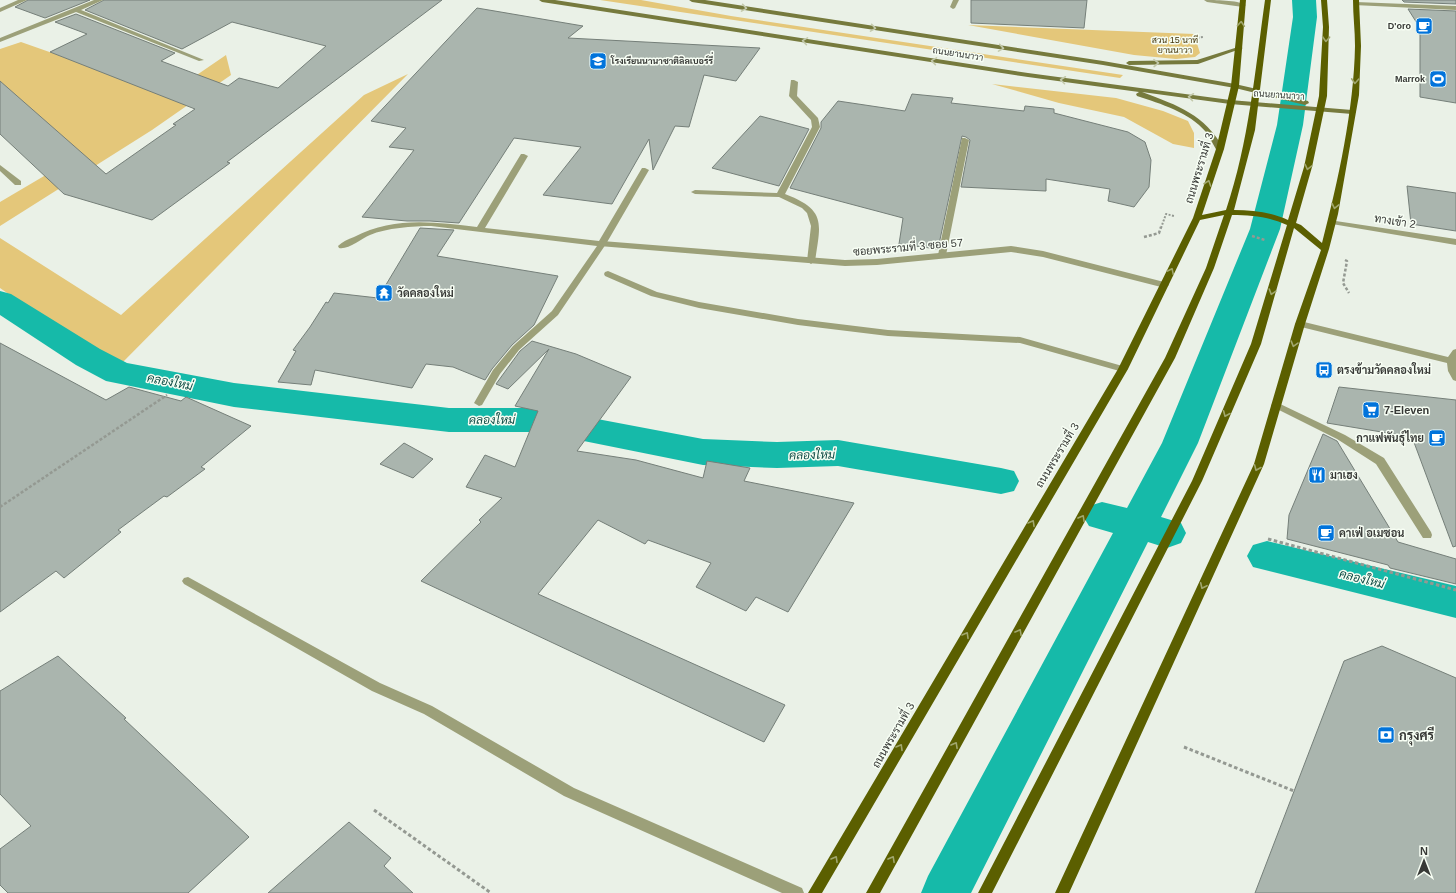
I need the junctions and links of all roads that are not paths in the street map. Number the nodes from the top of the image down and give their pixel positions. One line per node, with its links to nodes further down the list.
1 (24, 0): 17 (street)
2 (100, 0): 18 (street)
3 (543, 0): 25 (main road, ถนนยานนาวา, one-way to 3)
4 (692, 0): 22 (main road, ถนนยานนาวา, one-way to 22)
5 (956, 0): 14 (street)
6 (1206, 0): 12 (street)
7 (1268, 0): 59 (main road, one-way to 7)
8 (1324, 0): 60 (main road, one-way to 60)
9 (1404, 0): 13 (street)
10 (1431, 0): 15 (street)
11 (1356, 2): 13 (street); 28 (main road, one-way to 28)
12 (1243, 3): 20 (main road, ถนนพระรามที่ 3, one-way to 12)
13 (1408, 6): 15 (street)
14 (952, 7)
15 (1436, 7): 16 (street)
16 (1456, 8)
17 (0, 10)
18 (76, 10): 19 (street); 21 (street)
19 (0, 40)
20 (1240, 48): 22 (main road, one-way to 20); 24 (main road, ถนนพระรามที่ 3)
21 (201, 60)
22 (1103, 63): 24 (main road, ถนนยานนาวา)
23 (794, 82): 36 (street)
24 (1235, 86): 26 (main road, ถนนพระรามที่ 3); 27 (main road, ถนนยานนาวา)
25 (1118, 87): 26 (main road, ถนนยานนาวา, one-way to 25); 30 (main road)
26 (1230, 102): 27 (main road, ถนนยานนาวา); 30 (main road, ถนนพระรามที่ 3)
27 (1315, 107): 28 (main road, ถนนยานนาวา)
28 (1352, 112): 38 (main road, one-way to 38)
29 (965, 140): 44 (street)
30 (1220, 149): 37 (main road, ถนนพระรามที่ 3, one-way to 30)
31 (524, 156): 39 (street)
32 (0, 167): 34 (street)
33 (645, 170): 41 (street)
34 (18, 183)
35 (695, 192): 36 (street)
36 (780, 195): 45 (street)
37 (1197, 218): 43 (main road); 47 (main road, ถนนพระรามที่ 3, one-way to 37)
38 (1332, 222): 40 (street, ทางเข้า 2); 43 (main road)
39 (481, 228): 41 (street, ซอยพระรามที่ 3 ซอย 57); 42 (street, ซอยพระรามที่ 3 ซอย 57)
40 (1456, 242)
41 (602, 244): 45 (street, ซอยพระรามที่ 3 ซอย 57); 53 (street)
42 (342, 246)
43 (1325, 249): 48 (main road)
44 (942, 255): 45 (street, ซอยพระรามที่ 3 ซอย 57); 47 (street, ซอยพระรามที่ 3 ซอย 57)
45 (811, 261)
46 (608, 274): 51 (street)
47 (1165, 285): 51 (main road, ถนนพระรามที่ 3)
48 (1300, 324): 50 (street); 54 (main road, one-way to 54)
49 (1456, 352): 50 (street)
50 (1451, 361): 52 (street)
51 (1123, 369): 58 (main road, ถนนพระรามที่ 3, one-way to 51)
52 (1456, 378)
53 (479, 403)
54 (1276, 405): 55 (street); 61 (main road, one-way to 61)
55 (1427, 535)
56 (188, 581): 57 (street)
57 (797, 893)
58 (815, 893)
59 (873, 893)
60 (985, 893)
61 (1062, 893)

